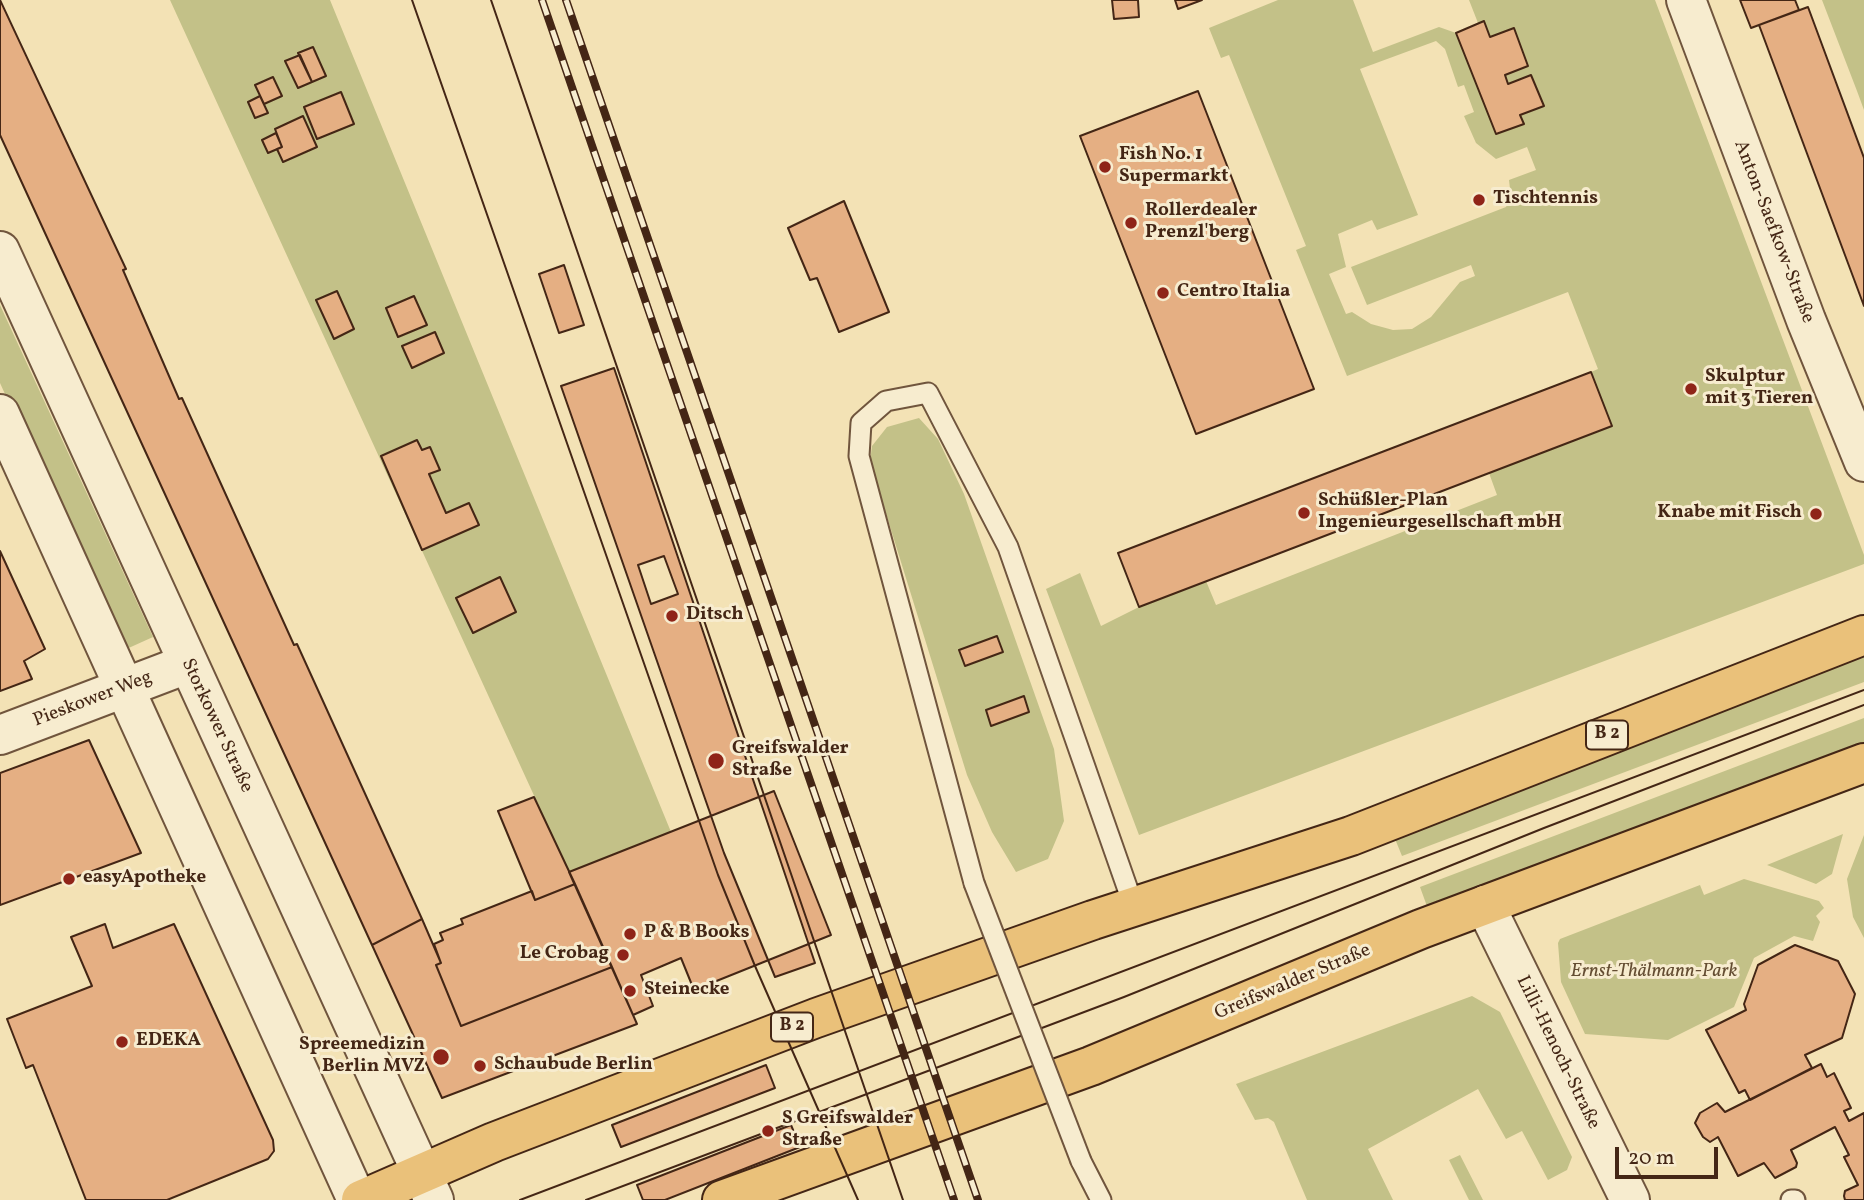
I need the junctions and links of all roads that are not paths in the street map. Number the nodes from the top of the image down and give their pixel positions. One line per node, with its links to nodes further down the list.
1 (1686, 0): 4 (street, Anton-Saefkow-Straße)
2 (0, 251): 6 (street, Storkower Straße)
3 (0, 414): 7 (street)
4 (1864, 462)
5 (1864, 635): 11 (main road, B 2)
6 (187, 664): 7 (street, Pieskower Weg); 12 (street, Storkower Straße)
7 (125, 688): 8 (street, Pieskower Weg); 13 (street)
8 (0, 735)
9 (1864, 763): 10 (main road, Greifswalder Straße)
10 (1485, 905): 14 (main road, Greifswalder Straße); 16 (street, Lilli-Henoch-Straße)
11 (1134, 907): 12 (main road, B 2); 15 (lane, bridge)
12 (427, 1186): 13 (main road, B 2)
13 (359, 1200)
14 (722, 1200)
15 (1101, 1200)
16 (1630, 1200)

